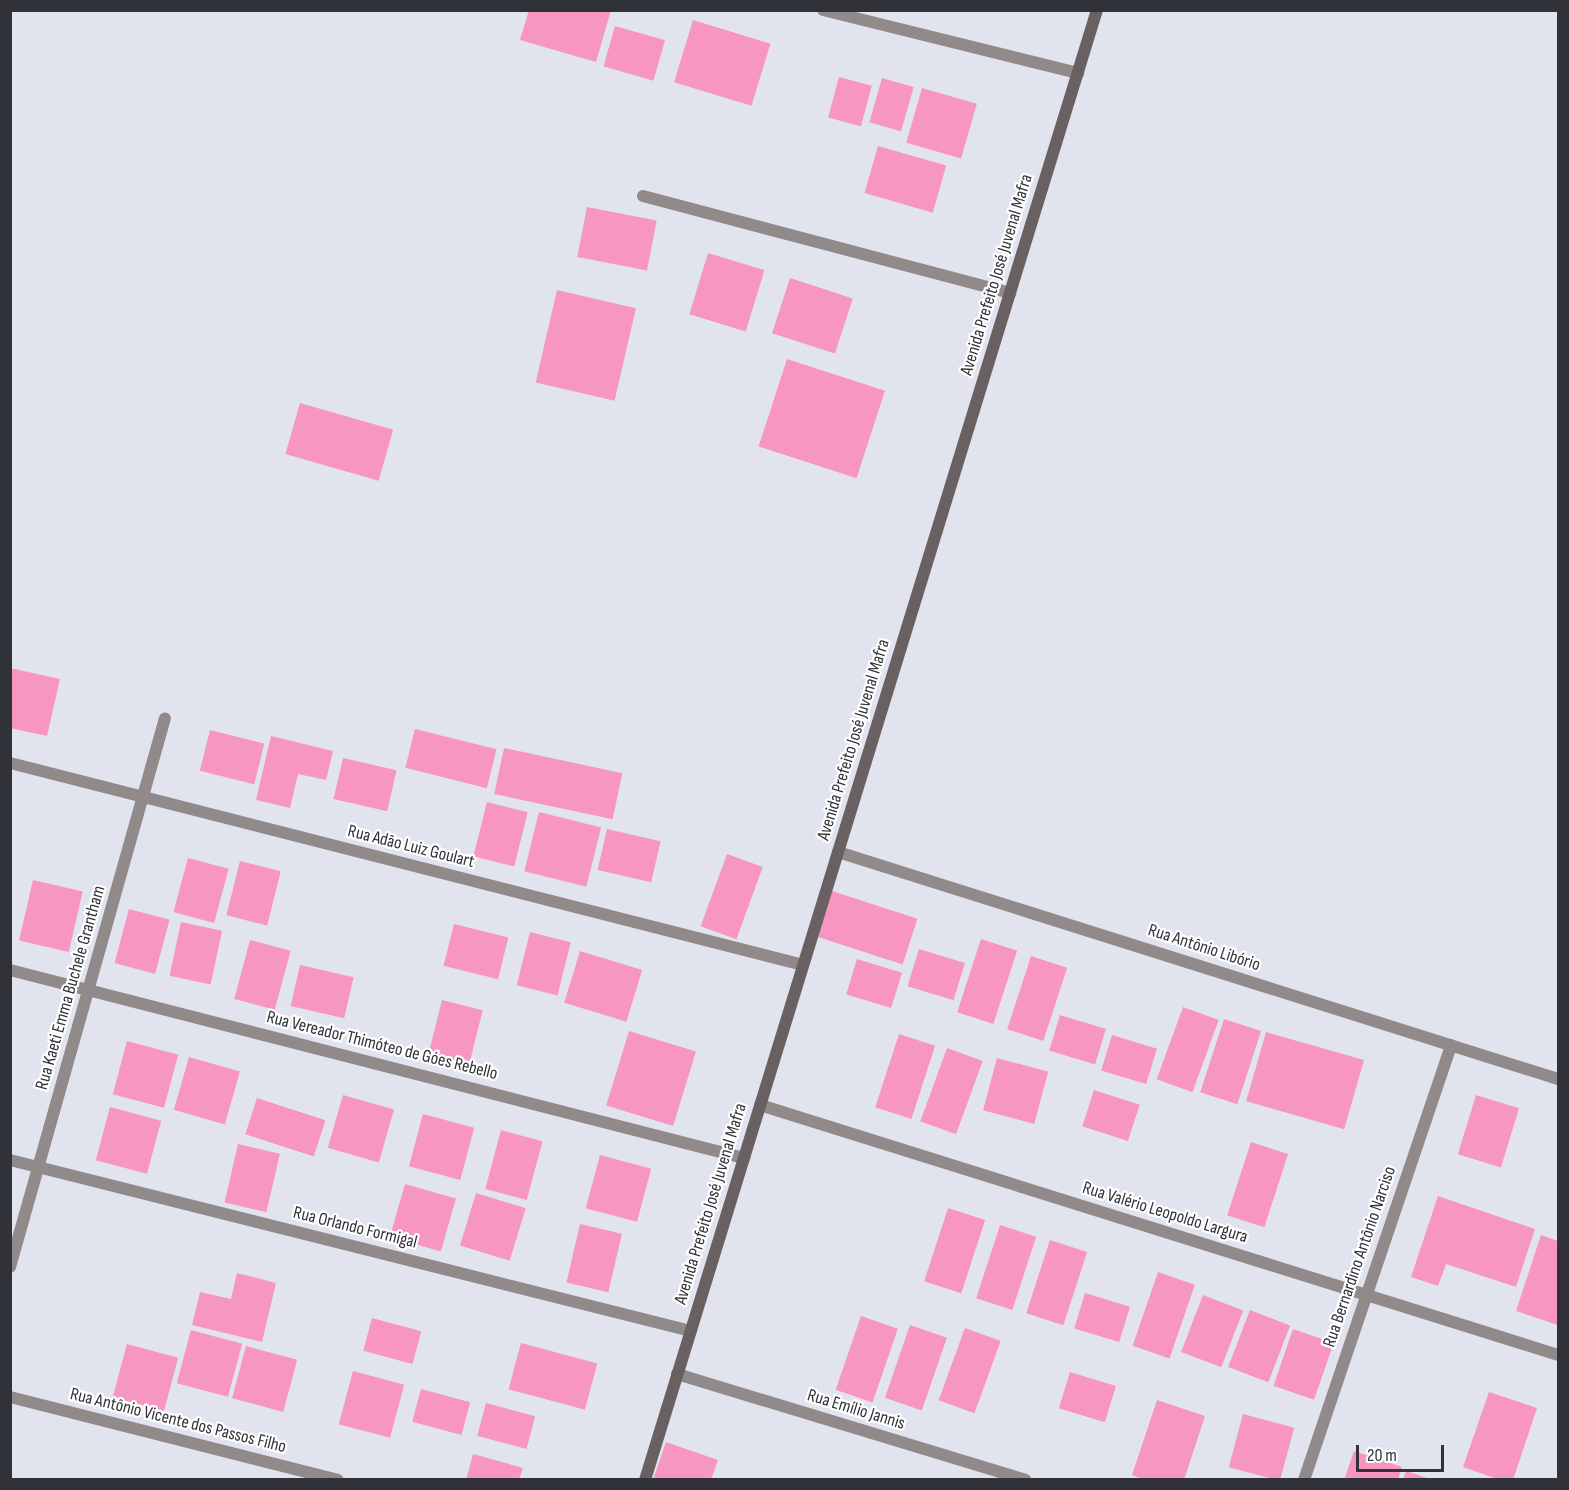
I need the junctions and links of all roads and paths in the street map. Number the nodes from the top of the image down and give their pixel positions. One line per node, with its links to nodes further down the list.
1 (823, 10): 3 (street)
2 (1097, 10): 3 (main road, Avenida Prefeito José Juvenal Mafra)
3 (1078, 73): 5 (main road, Avenida Prefeito José Juvenal Mafra)
4 (643, 196): 5 (street)
5 (1010, 293): 9 (main road, Avenida Prefeito José Juvenal Mafra)
6 (165, 718): 8 (street, Rua Kaeti Emma Buchele Grantham)
7 (10, 763): 8 (street, Rua Adão Luiz Goulart)
8 (143, 797): 10 (street, Rua Adão Luiz Goulart); 12 (street, Rua Kaeti Emma Buchele Grantham)
9 (838, 852): 10 (main road, Avenida Prefeito José Juvenal Mafra); 13 (street, Rua Antônio Libório)
10 (803, 965): 15 (main road, Avenida Prefeito José Juvenal Mafra)
11 (10, 970): 12 (street, Rua Vereador Thimóteo de Góes Rebello)
12 (89, 990): 16 (street, Rua Vereador Thimóteo de Góes Rebello); 18 (street, Rua Kaeti Emma Buchele Grantham)
13 (1451, 1045): 14 (street, Rua Antônio Libório); 20 (street, Rua Bernardino Antônio Narciso)
14 (1558, 1079)
15 (760, 1105): 16 (main road, Avenida Prefeito José Juvenal Mafra); 20 (street, Rua Valério Leopoldo Largura)
16 (744, 1158): 21 (main road, Avenida Prefeito José Juvenal Mafra)
17 (10, 1160): 18 (street, Rua Orlando Formigal)
18 (39, 1167): 19 (street, Rua Kaeti Emma Buchele Grantham); 21 (street, Rua Orlando Formigal)
19 (10, 1267)
20 (1366, 1295): 22 (street, Rua Valério Leopoldo Largura); 28 (street, Rua Bernardino Antônio Narciso)
21 (690, 1331): 23 (main road, Avenida Prefeito José Juvenal Mafra)
22 (1558, 1355)
23 (677, 1374): 26 (main road, Avenida Prefeito José Juvenal Mafra); 27 (street, Rua Emílio Jannis)
24 (10, 1397): 25 (street, Rua Antônio Vicente dos Passos Filho)
25 (338, 1479)
26 (645, 1479)
27 (1025, 1479)
28 (1304, 1479)

